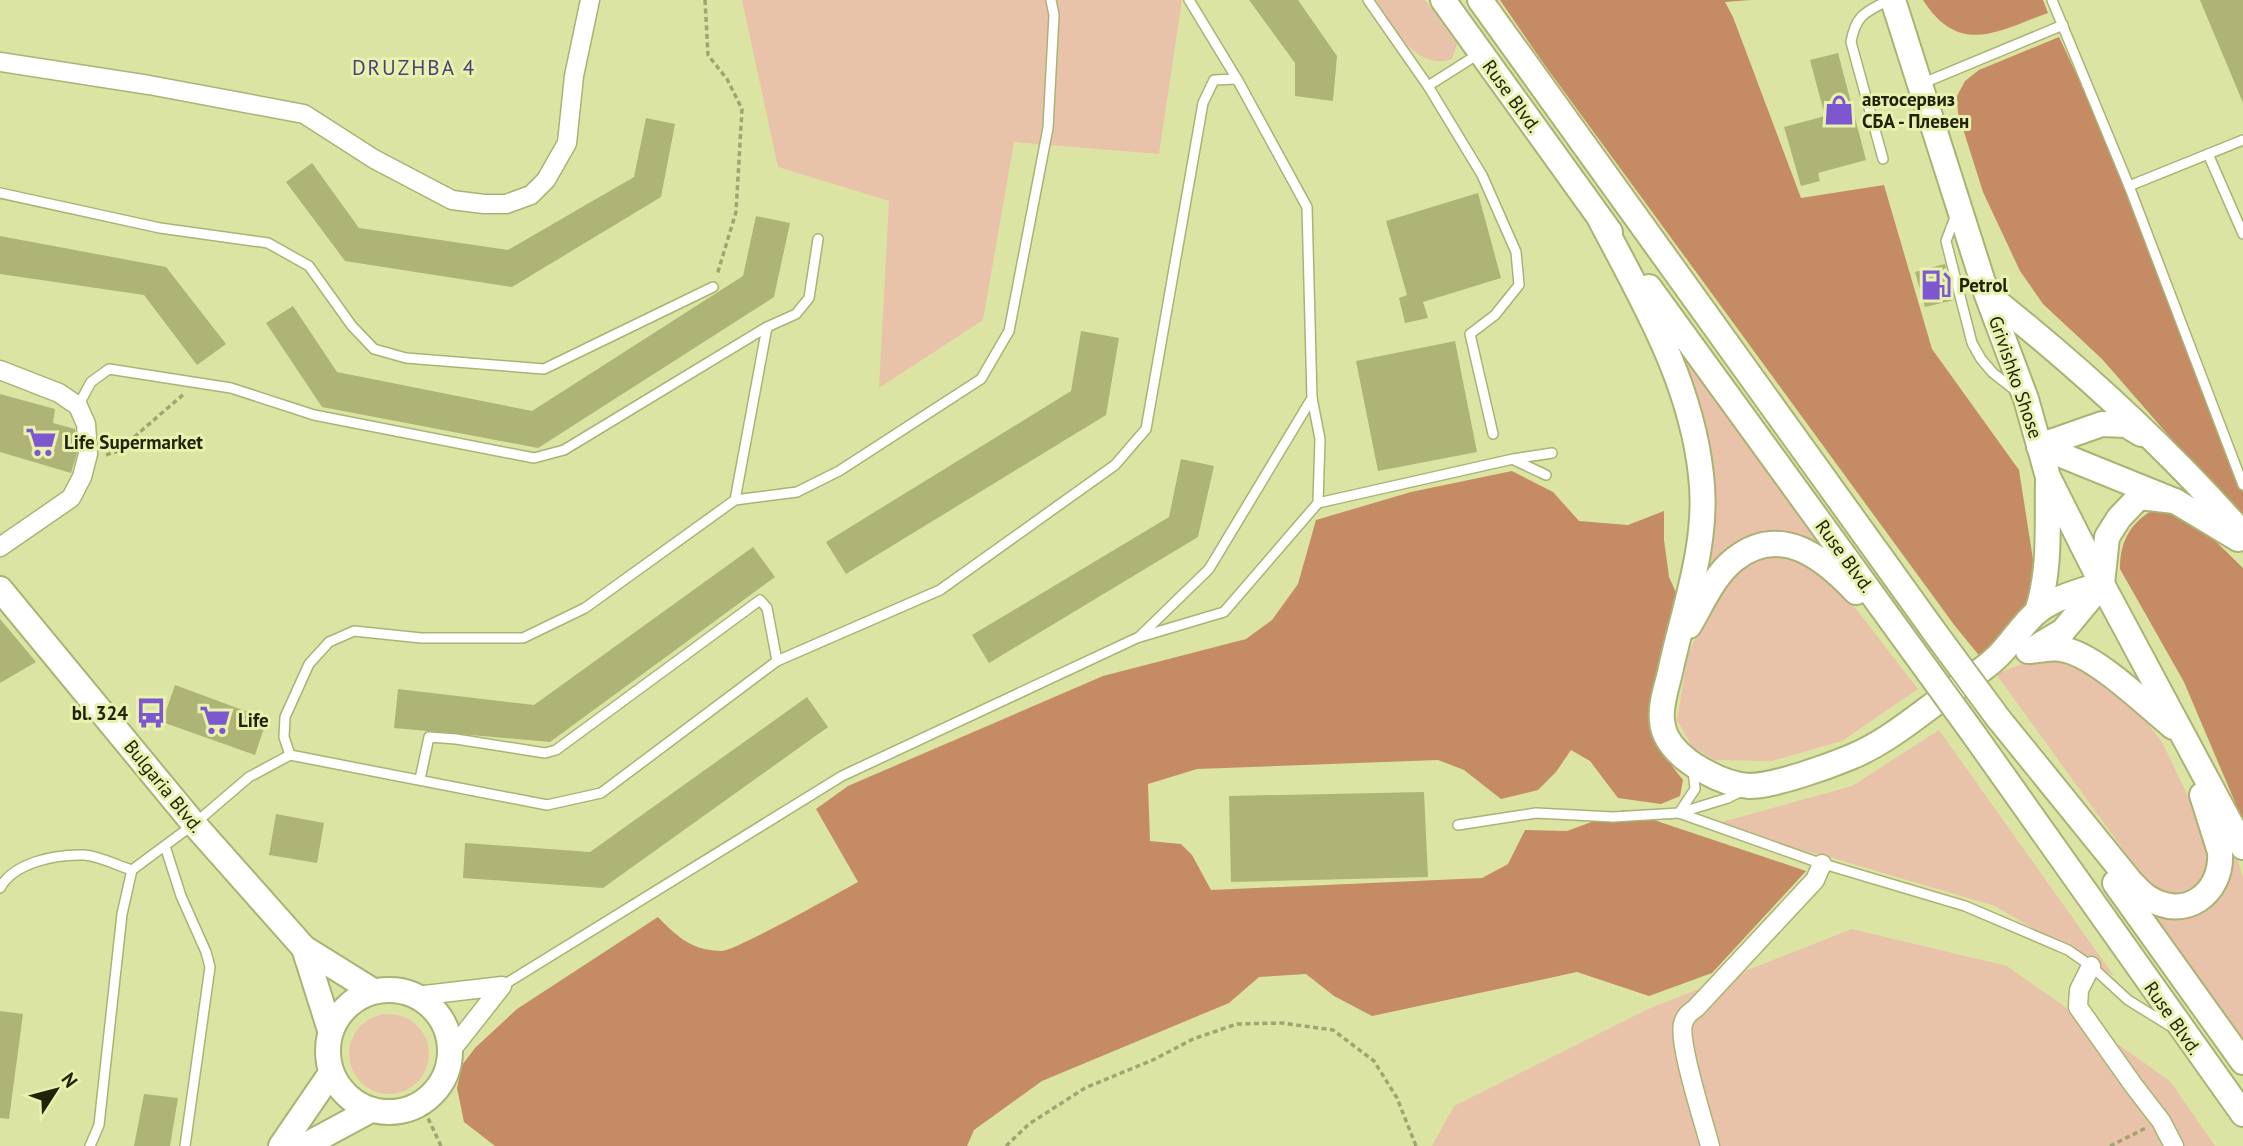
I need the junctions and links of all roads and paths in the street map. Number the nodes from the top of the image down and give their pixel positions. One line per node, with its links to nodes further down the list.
1 (590, 0): 12 (street)
2 (705, 0): 25 (path)
3 (1051, 0): 42 (lane)
4 (1189, 0): 13 (lane)
5 (1368, 0): 15 (lane)
6 (1443, 0): 11 (main road, Ruse Blvd.)
7 (1480, 0): 57 (main road, Ruse Blvd., bridge)
8 (1891, 0): 14 (main road, Grivishko Shose); 18 (lane)
9 (2052, 0): 10 (lane)
10 (2063, 25): 14 (lane); 19 (lane)
11 (1481, 53): 15 (lane); 22 (main road, Ruse Blvd.)
12 (0, 62)
13 (1237, 79): 30 (lane); 56 (lane)
14 (1920, 85): 21 (main road, Grivishko Shose)
15 (1428, 86): 33 (lane)
16 (2243, 140): 17 (lane)
17 (2208, 154): 19 (lane); 23 (lane)
18 (1883, 159)
19 (2129, 186): 41 (lane)
20 (0, 193): 25 (lane)
21 (1959, 208): 26 (main road, Grivishko Shose); 31 (lane)
22 (1600, 219): 52 (main road); 54 (main road, Ruse Blvd.)
23 (2243, 234)
24 (818, 239): 27 (lane)
25 (713, 287)
26 (1987, 295): 31 (main road, Grivishko Shose); 34 (main road)
27 (767, 327): 29 (lane); 42 (lane)
28 (0, 370): 32 (street)
29 (197, 383): 32 (lane); 38 (path)
30 (1312, 398): 44 (lane); 51 (lane)
31 (2026, 399): 35 (main road, Grivishko Shose)
32 (78, 405): 38 (street)
33 (1493, 434)
34 (2154, 442): 35 (main road); 45 (main road)
35 (2039, 446): 40 (main road, Grivishko Shose); 43 (main road)
36 (1552, 453): 37 (lane)
37 (1513, 459): 39 (lane); 44 (lane)
38 (85, 462): 47 (street)
39 (1546, 475)
40 (2048, 477): 48 (main road, Grivishko Shose); 50 (main road)
41 (2243, 485)
42 (735, 500): 59 (lane)
43 (2175, 501): 46 (main road); 48 (main road)
44 (1318, 503): 51 (lane)
45 (2243, 534)
46 (2243, 543)
47 (0, 547)
48 (2102, 584): 50 (main road); 53 (main road); 58 (main road, Grivishko Shose)
49 (0, 589): 64 (main road, Bulgaria Blvd.)
50 (2037, 612): 55 (main road)
51 (1139, 637): 73 (lane)
52 (1675, 651): 54 (main road); 60 (main road)
53 (2028, 651): 55 (main road); 58 (main road)
54 (1914, 652): 77 (main road, Ruse Blvd., bridge)
55 (1995, 659): 62 (main road)
56 (777, 661): 61 (lane); 61 (lane)
57 (1998, 718): 58 (main road); 79 (main road, Ruse Blvd.)
58 (2183, 736): 67 (main road)
59 (290, 755): 61 (lane); 64 (lane)
60 (1693, 765): 62 (main road); 63 (lane)
61 (420, 779)
62 (1752, 786): 63 (lane)
63 (1679, 813): 65 (lane); 68 (lane)
64 (194, 824): 66 (lane); 71 (main road, Bulgaria Blvd.)
65 (1458, 825)
66 (164, 846): 69 (lane); 86 (lane)
67 (2243, 847)
68 (1822, 864): 72 (lane); 92 (street)
69 (132, 870): 70 (lane); 85 (lane)
70 (0, 888)
71 (304, 948): 74 (main road); 76 (main road)
72 (2091, 966): 77 (lane); 84 (street)
73 (502, 986): 75 (street); 78 (street)
74 (373, 991): 75 (main road); 76 (main road)
75 (416, 996): 78 (main road)
76 (330, 1030): 80 (main road)
77 (2186, 1036): 83 (main road, Ruse Blvd.)
78 (450, 1052): 81 (main road)
79 (2243, 1062)
80 (331, 1073): 82 (main road); 87 (main road)
81 (421, 1104): 82 (main road); 89 (path)
82 (371, 1110): 88 (main road)
83 (2243, 1114)
84 (2161, 1121): 93 (path); 94 (street)
85 (90, 1146)
86 (185, 1146)
87 (281, 1146)
88 (304, 1146)
89 (442, 1146)
90 (1006, 1146): 91 (path)
91 (1416, 1146)
92 (1710, 1146)
93 (2110, 1146)
94 (2174, 1146)

